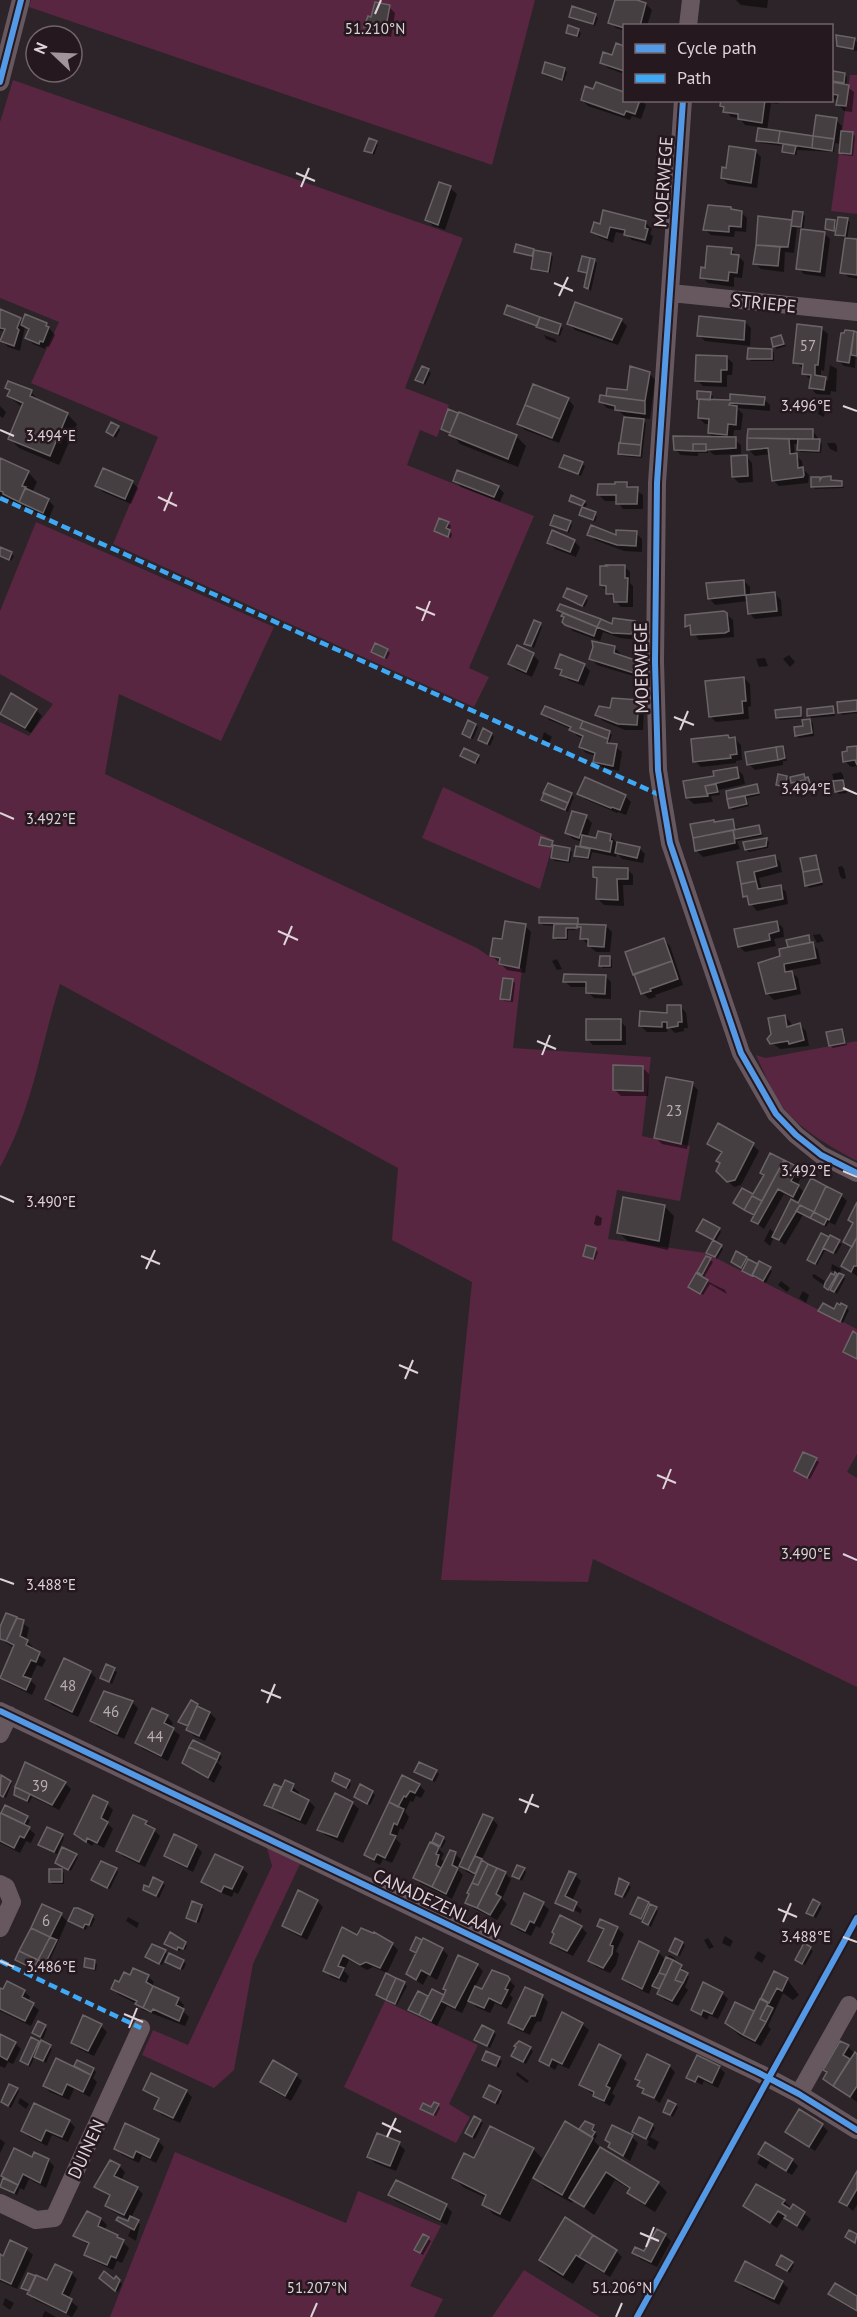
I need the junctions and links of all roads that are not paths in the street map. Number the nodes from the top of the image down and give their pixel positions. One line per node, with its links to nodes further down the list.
1 (21, 0): 4 (street)
2 (691, 0): 3 (street)
3 (688, 24)
4 (0, 82)
5 (683, 102): 6 (street, MOERWEGE)
6 (671, 293): 7 (street, STRIEPE); 8 (street, MOERWEGE)
7 (857, 312)
8 (857, 1173)
9 (4, 1713): 10 (street); 15 (street, CANADEZENLAAN)
10 (0, 1734)
11 (0, 1884): 12 (street)
12 (0, 1928)
13 (849, 2005): 15 (street)
14 (141, 2028): 17 (street, DUINEN)
15 (799, 2094): 16 (street, CANADEZENLAAN)
16 (857, 2130)
17 (0, 2203)

